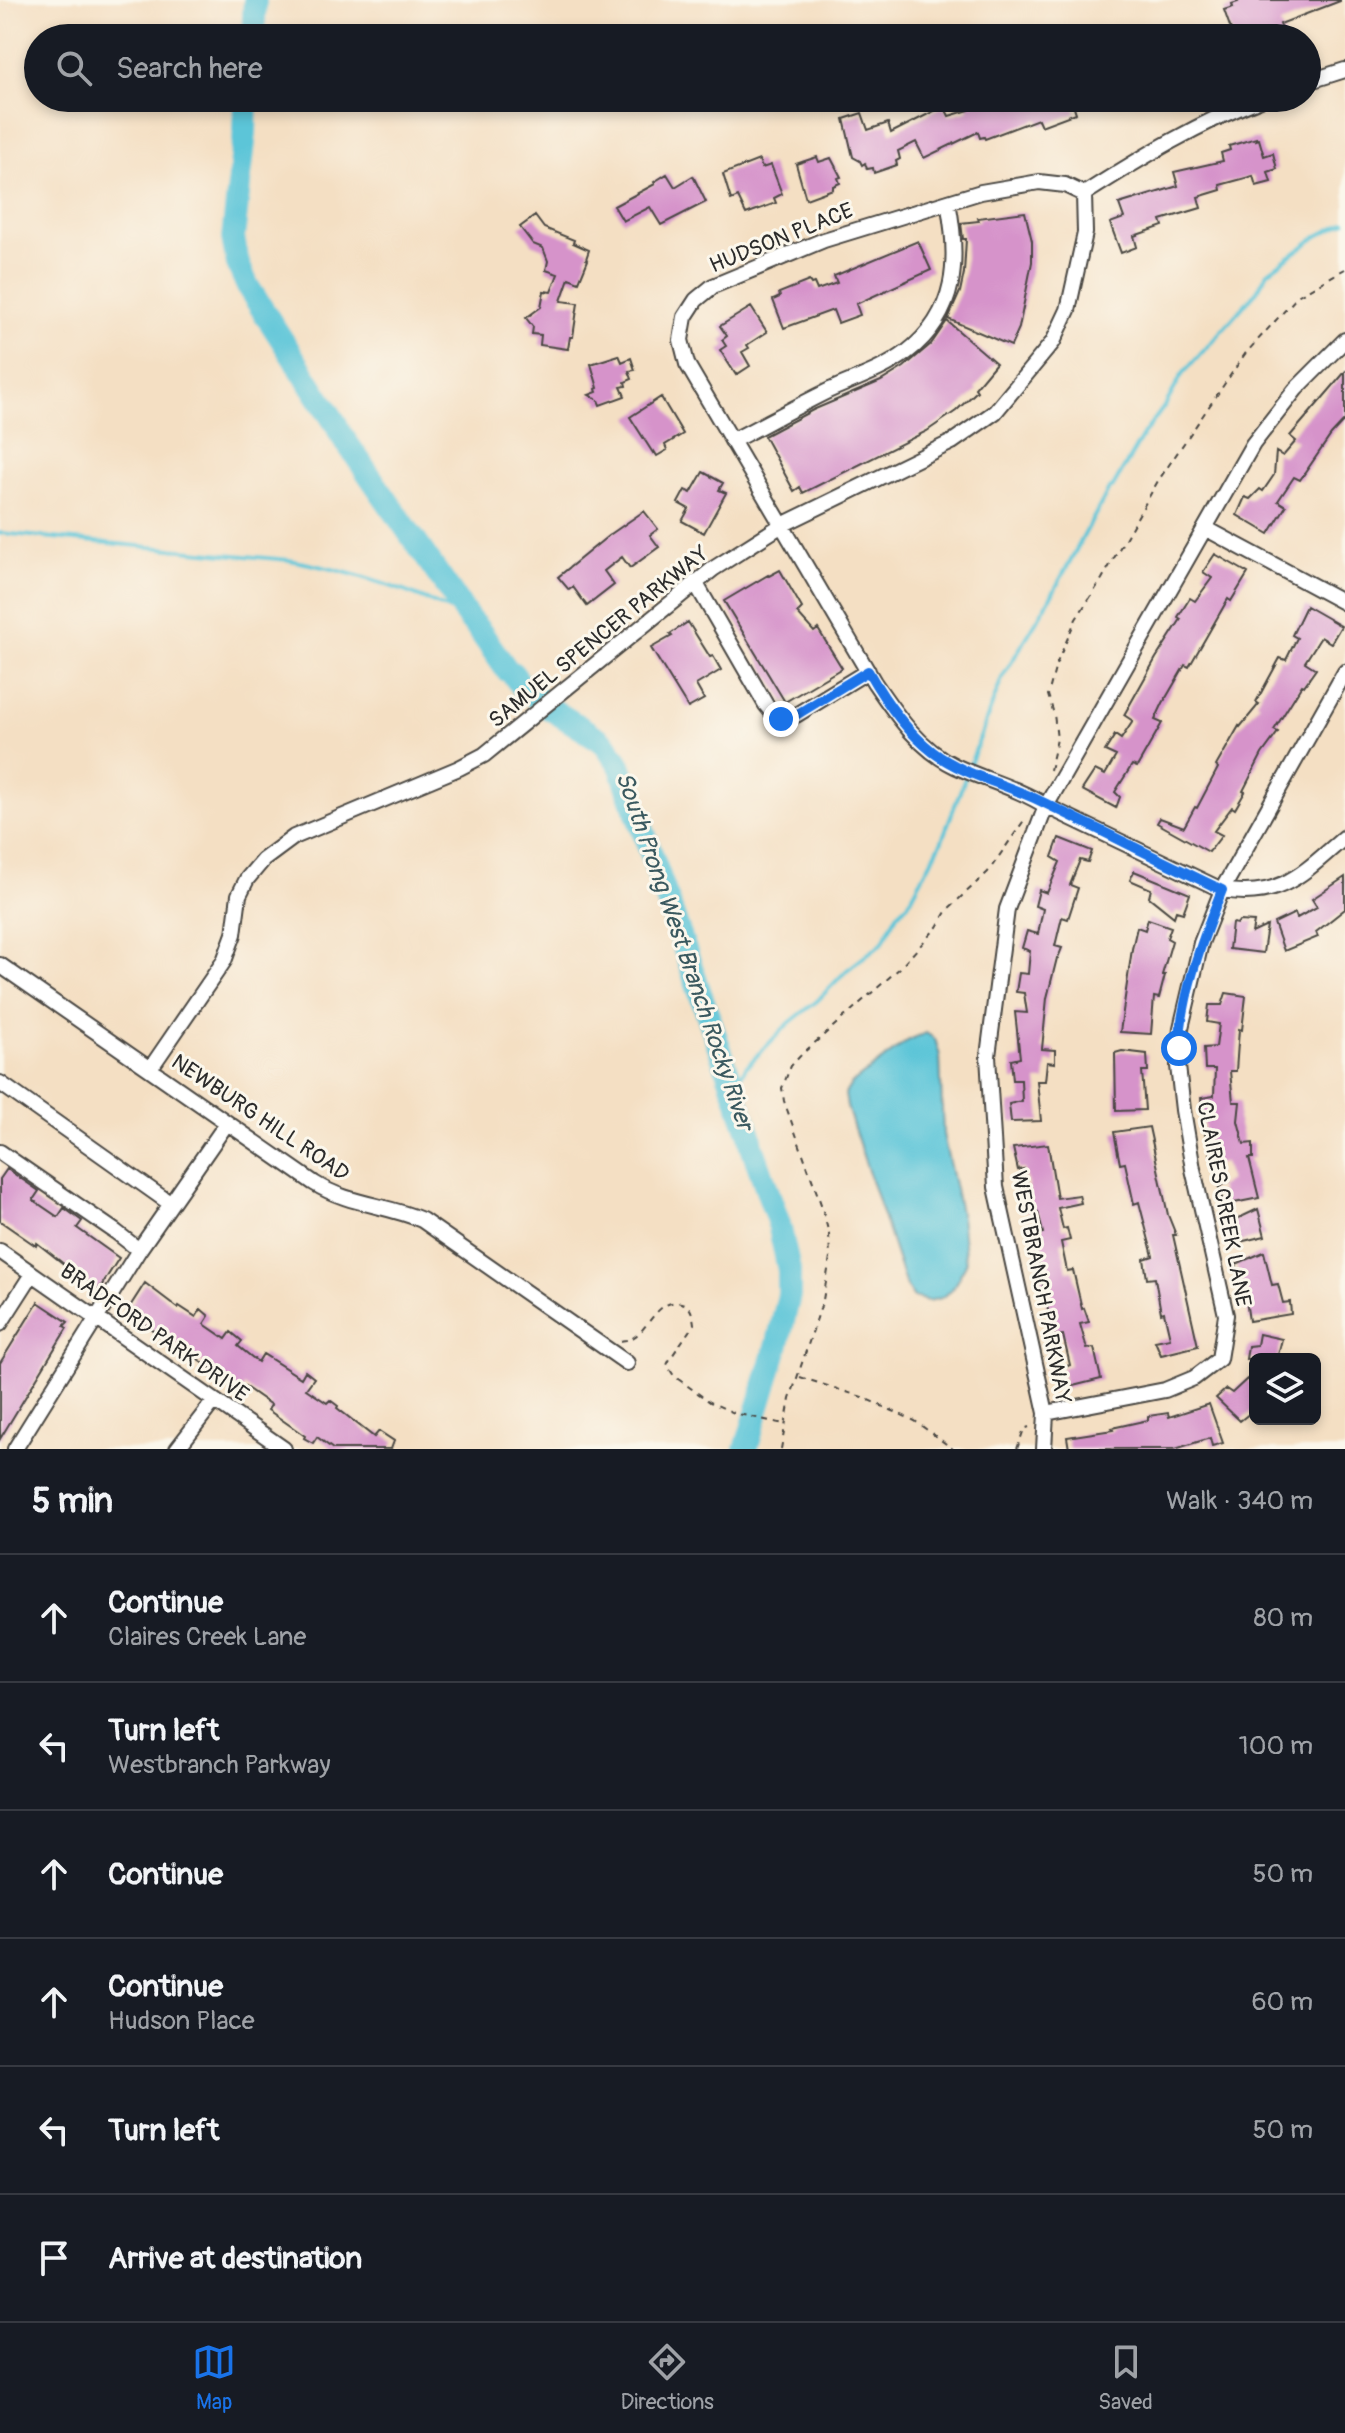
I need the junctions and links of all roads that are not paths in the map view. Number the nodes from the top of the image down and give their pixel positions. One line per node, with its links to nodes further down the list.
1 (1345, 70): 2 (street)
2 (1321, 78)
3 (1228, 112): 4 (street)
4 (1084, 194): 5 (street, HUDSON PLACE); 8 (street, SAMUEL SPENCER PARKWAY)
5 (948, 202): 7 (street); 7 (street, HUDSON PLACE)
6 (1345, 340): 9 (street, WESTBRANCH PARKWAY)
7 (732, 441): 8 (street, HUDSON PLACE)
8 (782, 525): 10 (street, SAMUEL SPENCER PARKWAY); 12 (street, HUDSON PLACE)
9 (1205, 528): 11 (street); 14 (street, WESTBRANCH PARKWAY)
10 (695, 582): 12 (street); 18 (street, SAMUEL SPENCER PARKWAY)
11 (1345, 603)
12 (868, 671): 14 (street, HUDSON PLACE)
13 (1345, 672): 16 (street, CLAIRES CREEK LANE)
14 (1042, 803): 16 (street); 30 (street, WESTBRANCH PARKWAY)
15 (1345, 837): 16 (street)
16 (1222, 890): 30 (street, CLAIRES CREEK LANE)
17 (0, 965): 18 (street, NEWBURG HILL ROAD)
18 (150, 1069): 20 (street, NEWBURG HILL ROAD)
19 (0, 1083): 22 (street)
20 (227, 1123): 22 (street); 28 (street, NEWBURG HILL ROAD)
21 (0, 1152): 23 (street)
22 (171, 1204): 23 (street)
23 (139, 1250): 26 (street)
24 (0, 1251): 25 (street, BRADFORD PARK DRIVE)
25 (32, 1274): 26 (street, BRADFORD PARK DRIVE); 27 (street)
26 (96, 1319): 29 (street, BRADFORD PARK DRIVE); 31 (street)
27 (0, 1324)
28 (627, 1363)
29 (214, 1401): 32 (street); 33 (street, BRADFORD PARK DRIVE)
30 (1046, 1413): 34 (street, WESTBRANCH PARKWAY)
31 (15, 1449)
32 (177, 1449)
33 (284, 1449)
34 (1044, 1449)

